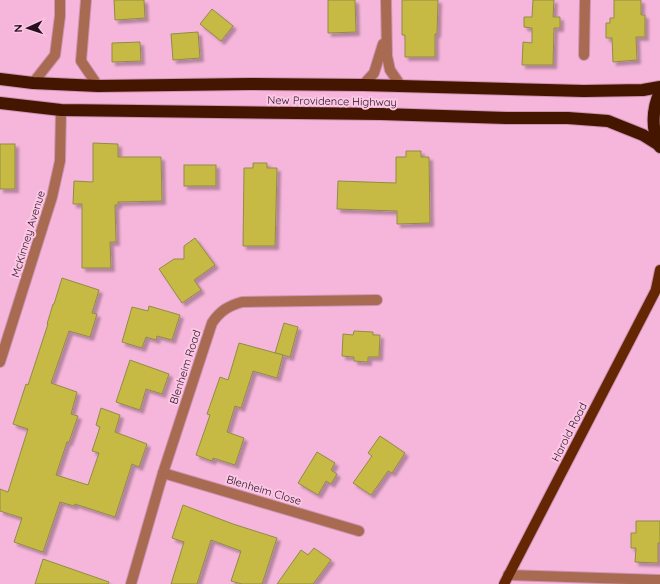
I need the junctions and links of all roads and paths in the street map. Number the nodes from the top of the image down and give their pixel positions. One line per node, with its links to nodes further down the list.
1 (60, 0): 8 (street)
2 (86, 0): 10 (street)
3 (386, 0): 5 (street)
4 (585, 0): 6 (street)
5 (386, 34): 9 (street); 11 (street)
6 (584, 55)
7 (0, 79): 8 (highway, New Providence Highway)
8 (33, 83): 10 (highway, New Providence Highway)
9 (363, 85): 10 (highway, New Providence Highway); 11 (highway, New Providence Highway)
10 (98, 86)
11 (401, 86): 12 (highway, New Providence Highway)
12 (660, 87)
13 (660, 92): 16 (highway)
14 (0, 103): 15 (highway, New Providence Highway)
15 (61, 110): 16 (highway, New Providence Highway); 20 (street, McKinney Avenue)
16 (659, 146)
17 (660, 270): 18 (main road, Harold Road)
18 (658, 286): 23 (main road, Harold Road)
19 (377, 300): 21 (street, Blenheim Road)
20 (0, 362)
21 (163, 473): 22 (street, Blenheim Close); 25 (street, Blenheim Road)
22 (359, 531)
23 (506, 580): 24 (street)
24 (660, 580)
25 (131, 584)

